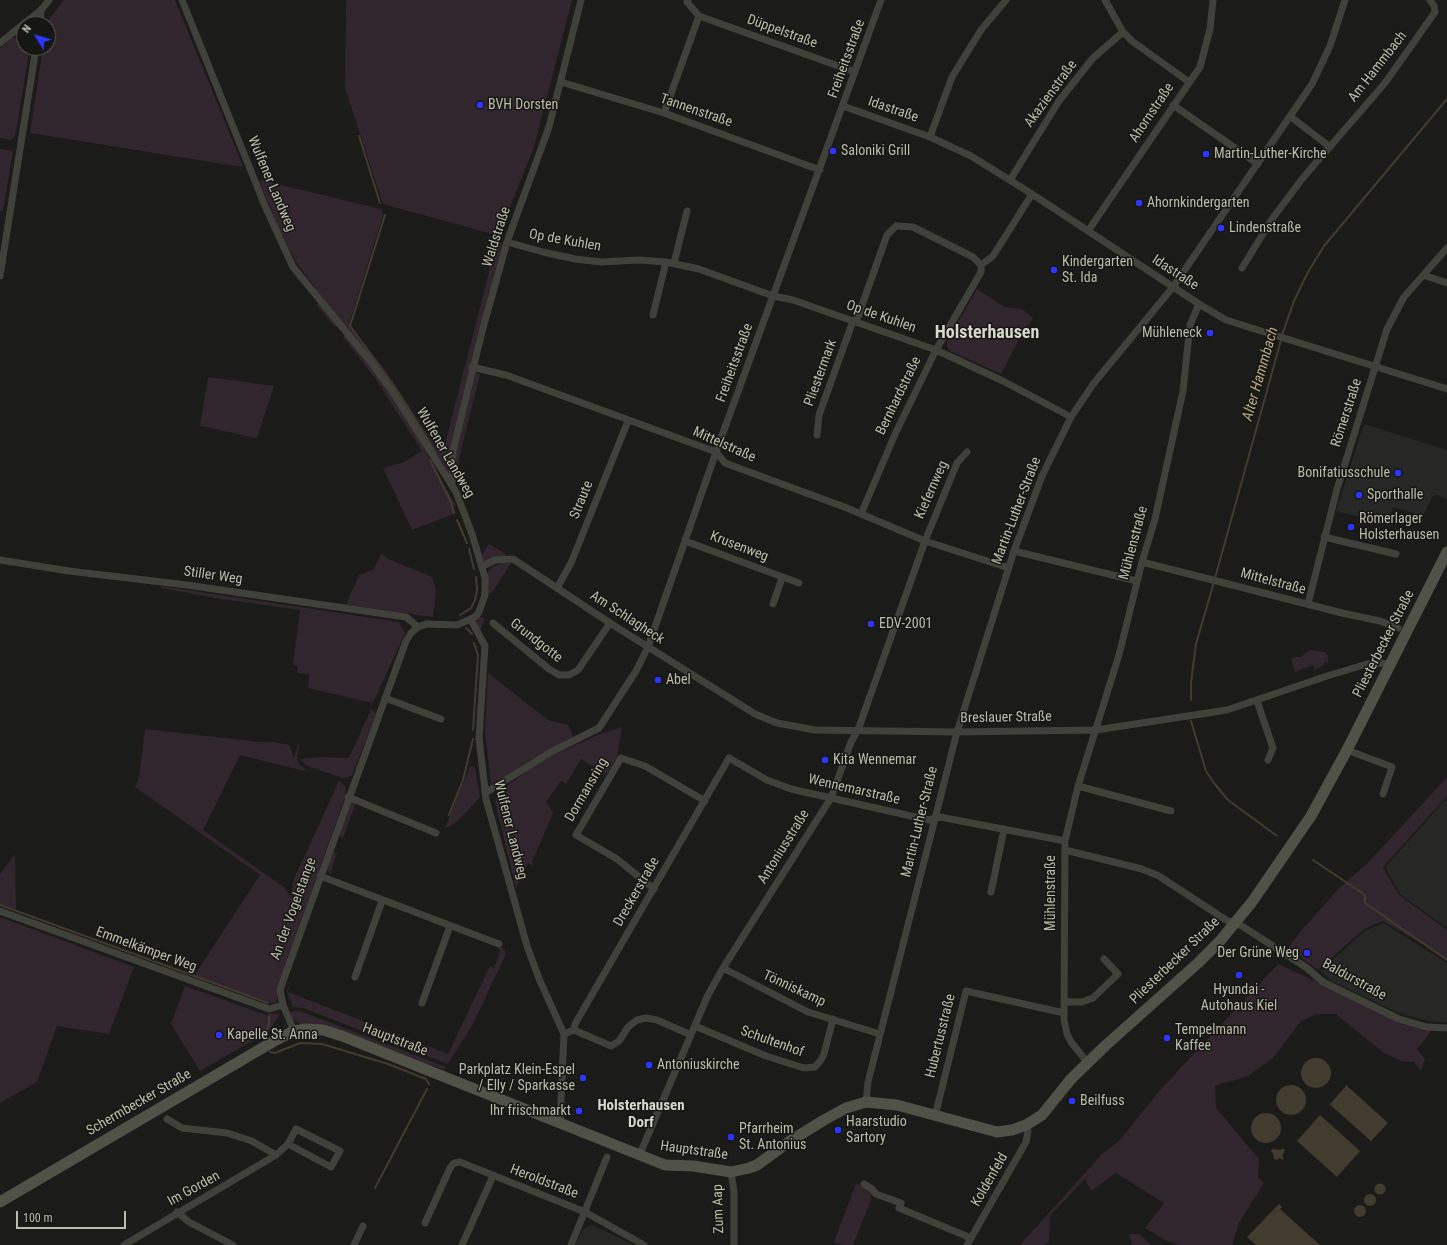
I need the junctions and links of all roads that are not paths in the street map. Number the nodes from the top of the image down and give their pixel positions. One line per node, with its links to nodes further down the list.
1 (49, 0): 12 (street)
2 (182, 0): 55 (street, Wulfener Landweg)
3 (582, 0): 19 (street, Waldstraße)
4 (680, 0): 11 (street)
5 (881, 0): 18 (street, Freiheitsstraße)
6 (1006, 0): 25 (street)
7 (1105, 0): 15 (street)
8 (1213, 0): 20 (street, Ahornstraße)
9 (1345, 0): 24 (street, Martin-Luther-Straße)
10 (1430, 0): 26 (street, Am Hammbach)
11 (688, 1): 14 (street)
12 (41, 10): 13 (street); 16 (street)
13 (41, 16)
14 (700, 16): 18 (street, Düppelstraße); 23 (street)
15 (1123, 32): 20 (street); 29 (street, Akazienstraße)
16 (0, 43)
17 (35, 56): 39 (street)
18 (855, 72): 22 (street, Freiheitsstraße)
19 (561, 82): 23 (street, Tannenstraße); 33 (street, Waldstraße)
20 (1189, 82): 21 (street, Ahornstraße)
21 (1174, 105): 27 (street); 32 (street, Ahornstraße)
22 (843, 106): 25 (street, Idastraße); 28 (street, Freiheitsstraße)
23 (664, 113): 28 (street, Tannenstraße)
24 (1291, 117): 26 (street); 27 (street, Martin-Luther-Straße)
25 (930, 137): 29 (street, Idastraße)
26 (1330, 147): 37 (street, Am Hammbach)
27 (1258, 164): 41 (street, Martin-Luther-Straße)
28 (820, 170): 42 (street, Freiheitsstraße)
29 (1010, 180): 30 (street, Idastraße)
30 (1032, 194): 32 (street, Idastraße); 36 (street, Bernhardstraße)
31 (687, 210): 35 (street)
32 (1088, 231): 41 (street, Idastraße)
33 (507, 242): 35 (street, Op de Kuhlen); 47 (street, Waldstraße)
34 (1447, 248): 38 (street, Römerstraße)
35 (670, 262): 42 (street, Op de Kuhlen); 44 (street)
36 (981, 265): 45 (street, Pliestermark); 46 (street, Bernhardstraße)
37 (1242, 268)
38 (1424, 275): 40 (street); 48 (street, Römerstraße)
39 (0, 276)
40 (1447, 284)
41 (1173, 287): 43 (street, Idastraße); 50 (street, Martin-Luther-Straße)
42 (773, 296): 45 (street, Op de Kuhlen); 53 (street, Freiheitsstraße)
43 (1199, 304): 48 (street, Idastraße); 64 (street, Mühlenstraße)
44 (653, 315)
45 (854, 322): 46 (street, Op de Kuhlen); 52 (street, Pliestermark)
46 (936, 350): 50 (street, Op de Kuhlen); 56 (street, Bernhardstraße)
47 (472, 367): 51 (street, Mittelstraße); 55 (street, Waldstraße)
48 (1376, 368): 49 (street, Idastraße); 57 (street, Römerstraße)
49 (1447, 389)
50 (1071, 417): 60 (street, Martin-Luther-Straße)
51 (628, 421): 53 (street, Mittelstraße); 70 (street, Straute)
52 (817, 435)
53 (716, 452): 56 (street, Mittelstraße); 58 (street, Freiheitsstraße)
54 (967, 452): 59 (street, Kiefernweg)
55 (452, 486): 65 (street, Wulfener Landweg)
56 (861, 514): 59 (street, Mittelstraße)
57 (1324, 537): 62 (street); 72 (street, Römerstraße)
58 (685, 541): 67 (street, Krusenweg); 78 (street, Freiheitsstraße)
59 (925, 541): 66 (street, Mittelstraße); 84 (street, Antoniusstraße)
60 (1014, 551): 66 (street, Martin-Luther-Straße); 68 (street)
61 (1447, 552): 79 (main road, Pliesterbecker Straße)
62 (1396, 554)
63 (0, 560): 76 (street, Stiller Weg)
64 (1142, 562): 68 (street, Mühlenstraße); 72 (street, Mittelstraße)
65 (483, 566): 70 (street, Am Schlagheck); 73 (street, Wulfener Landweg)
66 (1009, 568): 86 (street, Martin-Luther-Straße)
67 (782, 578): 69 (street, Krusenweg); 71 (street)
68 (1137, 581): 85 (street, Mühlenstraße)
69 (799, 583)
70 (557, 588): 75 (street, Am Schlagheck)
71 (773, 604)
72 (1308, 604): 77 (street, Mittelstraße)
73 (471, 620): 76 (street); 91 (street, Wulfener Landweg)
74 (493, 623): 75 (street, Grundgotte)
75 (610, 623): 78 (street, Am Schlagheck)
76 (418, 627): 80 (street, An der Vogelstange)
77 (1398, 628)
78 (648, 647): 82 (street, Am Schlagheck); 91 (street, Freiheitsstraße)
79 (1390, 664): 81 (street, Breslauer Straße); 87 (main road, Pliesterbecker Straße)
80 (385, 698): 83 (street); 93 (street, An der Vogelstange)
81 (1257, 701): 85 (street, Breslauer Straße); 89 (street)
82 (755, 714): 84 (street, Breslauer Straße)
83 (441, 719)
84 (858, 730): 86 (street, Breslauer Straße); 94 (street, Antoniusstraße)
85 (1096, 730): 86 (street, Breslauer Straße); 90 (street, Mühlenstraße)
86 (957, 732): 97 (street, Martin-Luther-Straße)
87 (1347, 750): 92 (street); 107 (main road, Pliesterbecker Straße)
88 (729, 758): 94 (street, Wennemarstraße); 95 (street, Dreckerstraße)
89 (1268, 760)
90 (1078, 786): 96 (street); 100 (street, Mühlenstraße)
91 (485, 793): 122 (street, Wulfener Landweg)
92 (1383, 794)
93 (348, 797): 99 (street); 102 (street, An der Vogelstange)
94 (831, 798): 97 (street, Wennemarstraße); 111 (street, Antoniusstraße)
95 (705, 801): 103 (street, Dreckerstraße); 103 (street, Dormansring)
96 (1170, 811)
97 (934, 820): 98 (street, Wennemarstraße); 123 (street, Martin-Luther-Straße)
98 (1004, 829): 100 (street, Wennemarstraße); 104 (street)
99 (436, 833)
100 (1065, 841): 101 (street, Mühlenstraße)
101 (1065, 850): 107 (street); 113 (street, Mühlenstraße)
102 (320, 876): 105 (street); 115 (street, An der Vogelstange)
103 (654, 890): 120 (street, Dreckerstraße)
104 (991, 892)
105 (382, 901): 108 (street); 112 (street)
106 (0, 911): 115 (street, Emmelkämper Weg)
107 (1235, 924): 119 (street, Baldurstraße); 125 (main road, Pliesterbecker Straße)
108 (450, 926): 109 (street); 114 (street)
109 (499, 944)
110 (1104, 959): 113 (street)
111 (723, 968): 117 (street, Tönniskamp); 118 (street, Antoniusstraße)
112 (355, 978)
113 (1064, 1002): 116 (street, Mühlenstraße)
114 (422, 1003)
115 (283, 1006): 121 (street, An der Vogelstange)
116 (1064, 1013): 125 (street, Mühlenstraße); 128 (street, Hubertusstraße)
117 (833, 1019): 118 (street, Schultenhof); 123 (street, Tönniskamp)
118 (695, 1026): 124 (street, Antoniusstraße)
119 (1447, 1028)
120 (574, 1030): 122 (street); 124 (street)
121 (294, 1031): 130 (main road, Hauptstraße); 139 (main road, Schermbecker Straße)
122 (564, 1034): 130 (street, Wulfener Landweg)
123 (880, 1034): 126 (street, Martin-Luther-Straße)
124 (691, 1035): 135 (street, Antoniusstraße)
125 (1088, 1062): 127 (main road, Pliesterbecker Straße)
126 (866, 1102): 128 (main road, Hauptstraße); 136 (main road, Hauptstraße)
127 (1042, 1115): 131 (main road, Hauptstraße)
128 (935, 1116): 131 (main road, Hauptstraße)
129 (167, 1119): 133 (street)
130 (560, 1122): 135 (main road, Hauptstraße)
131 (1026, 1125): 144 (street, Koldenfeld)
132 (288, 1144): 132 (street, Im Gorden); 133 (street, Im Gorden)
133 (276, 1155): 140 (street, Im Gorden)
134 (607, 1156): 141 (street, Heroldstraße)
135 (639, 1156): 136 (main road, Hauptstraße)
136 (730, 1172): 151 (street, Zum Aap)
137 (494, 1176): 141 (street, Heroldstraße); 142 (street, Heroldstraße); 148 (street, Heroldstraße)
138 (864, 1184): 144 (street)
139 (0, 1202)
140 (177, 1212): 145 (street, Im Gorden); 146 (street)
141 (585, 1212): 149 (street, Heroldstraße); 150 (street, Heroldstraße)
142 (425, 1223)
143 (364, 1226): 147 (street)
144 (971, 1238): 152 (street, Koldenfeld)
145 (124, 1245)
146 (233, 1245)
147 (354, 1245)
148 (462, 1245)
149 (571, 1245)
150 (644, 1245)
151 (734, 1245)
152 (967, 1245)

